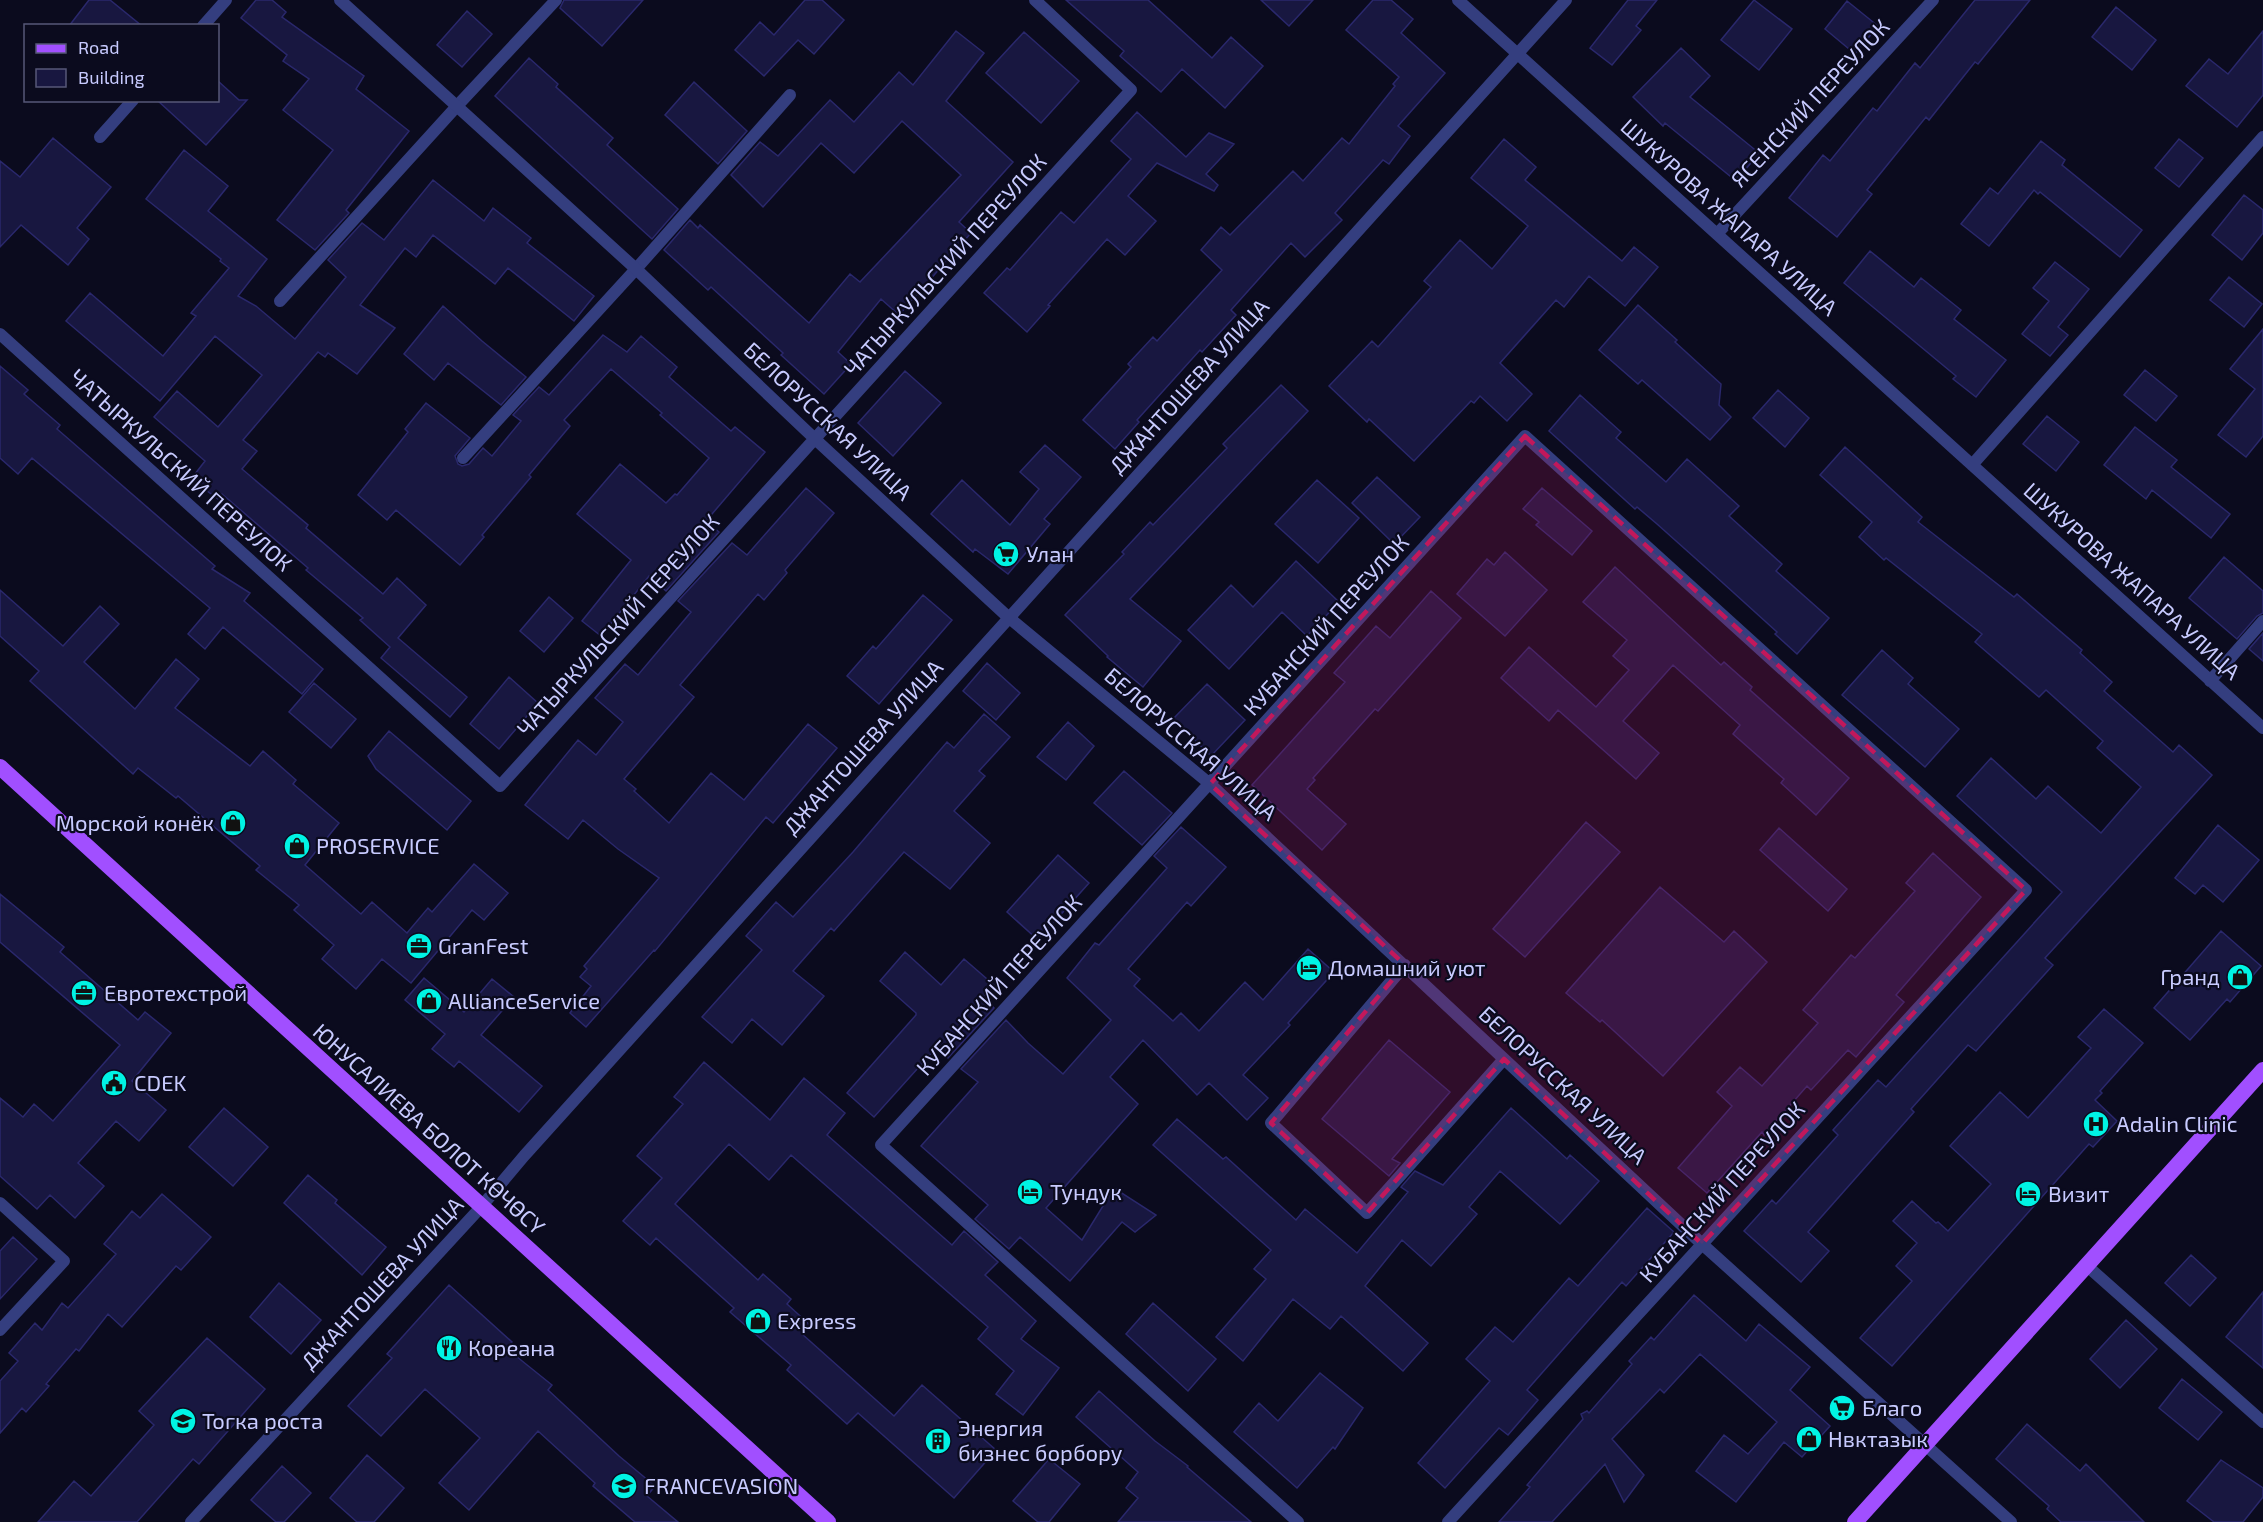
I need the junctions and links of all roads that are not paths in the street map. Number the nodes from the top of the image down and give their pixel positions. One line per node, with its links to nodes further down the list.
1 (226, 0): 8 (street)
2 (340, 0): 12 (street, БЕЛОРУССКАЯ УЛИЦА)
3 (556, 0): 12 (street)
4 (1035, 0): 19 (street, ЧАТЫРКУЛЬСКИЙ ПЕРЕУЛОК)
5 (1458, 0): 9 (street, ШУКУРОВА ЖАПАРА УЛИЦА)
6 (1566, 0): 9 (street, ДЖАНТОШЕВА УЛИЦА)
7 (1933, 0): 15 (street, ЯСЕНСКИЙ ПЕРЕУЛОК)
8 (205, 24)
9 (1518, 54): 15 (street, ШУКУРОВА ЖАПАРА УЛИЦА); 22 (street, ДЖАНТОШЕВА УЛИЦА)
10 (790, 95): 16 (street)
11 (132, 102): 13 (street)
12 (457, 106): 16 (street, БЕЛОРУССКАЯ УЛИЦА); 17 (street)
13 (99, 137)
14 (2263, 137): 21 (street)
15 (1717, 234): 21 (street, ШУКУРОВА ЖАПАРА УЛИЦА)
16 (636, 269): 19 (street, БЕЛОРУССКАЯ УЛИЦА); 20 (street)
17 (280, 301)
18 (0, 334): 19 (street, ЧАТЫРКУЛЬСКИЙ ПЕРЕУЛОК)
19 (815, 440): 22 (street, БЕЛОРУССКАЯ УЛИЦА)
20 (463, 459)
21 (1972, 465): 24 (street, ШУКУРОВА ЖАПАРА УЛИЦА)
22 (1008, 617): 27 (street, БЕЛОРУССКАЯ УЛИЦА); 32 (street, ДЖАНТОШЕВА УЛИЦА)
23 (2263, 621): 24 (street)
24 (2210, 681): 25 (street, ШУКУРОВА ЖАПАРА УЛИЦА)
25 (2263, 728)
26 (0, 767): 32 (main road, ЮНУСАЛИЕВА БОЛОТ КӨЧӨСҮ)
27 (1210, 784): 28 (street, БЕЛОРУССКАЯ УЛИЦА); 33 (street, КУБАНСКИЙ ПЕРЕУЛОК); 40 (street, КУБАНСКИЙ ПЕРЕУЛОК)
28 (1405, 965): 29 (street, БЕЛОРУССКАЯ УЛИЦА); 29 (street)
29 (1504, 1059): 33 (street, БЕЛОРУССКАЯ УЛИЦА)
30 (2263, 1070): 34 (main road)
31 (0, 1203): 35 (street)
32 (481, 1207): 38 (street, ДЖАНТОШЕВА УЛИЦА); 39 (main road, ЮНУСАЛИЕВА БОЛОТ КӨЧӨСҮ)
33 (1702, 1244): 37 (street, БЕЛОРУССКАЯ УЛИЦА); 41 (street, КУБАНСКИЙ ПЕРЕУЛОК)
34 (2086, 1265): 36 (street); 37 (main road)
35 (0, 1330)
36 (2263, 1422)
37 (1925, 1444): 42 (main road); 43 (street, БЕЛОРУССКАЯ УЛИЦА)
38 (191, 1522)
39 (828, 1522)
40 (1298, 1522)
41 (1448, 1522)
42 (1855, 1522)
43 (2011, 1522)

